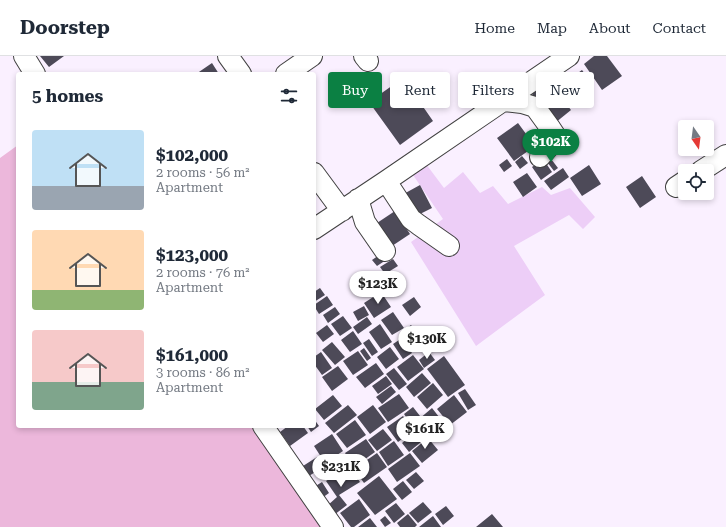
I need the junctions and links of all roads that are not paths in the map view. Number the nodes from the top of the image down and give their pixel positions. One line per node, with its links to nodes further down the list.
1 (24, 56): 5 (street)
2 (228, 56): 6 (street)
3 (312, 56): 7 (street)
4 (569, 56): 8 (street)
5 (34, 72)
6 (240, 72)
7 (289, 72)
8 (528, 84)
9 (528, 105): 12 (street)
10 (494, 108): 15 (street)
11 (726, 155): 13 (street)
12 (540, 157)
13 (712, 164)
14 (316, 176): 17 (street)
15 (386, 181): 16 (street); 19 (street)
16 (358, 200): 17 (street); 20 (street)
17 (342, 211): 18 (street)
18 (316, 228)
19 (449, 246)
20 (385, 251)
21 (264, 428): 22 (street)
22 (333, 527)

